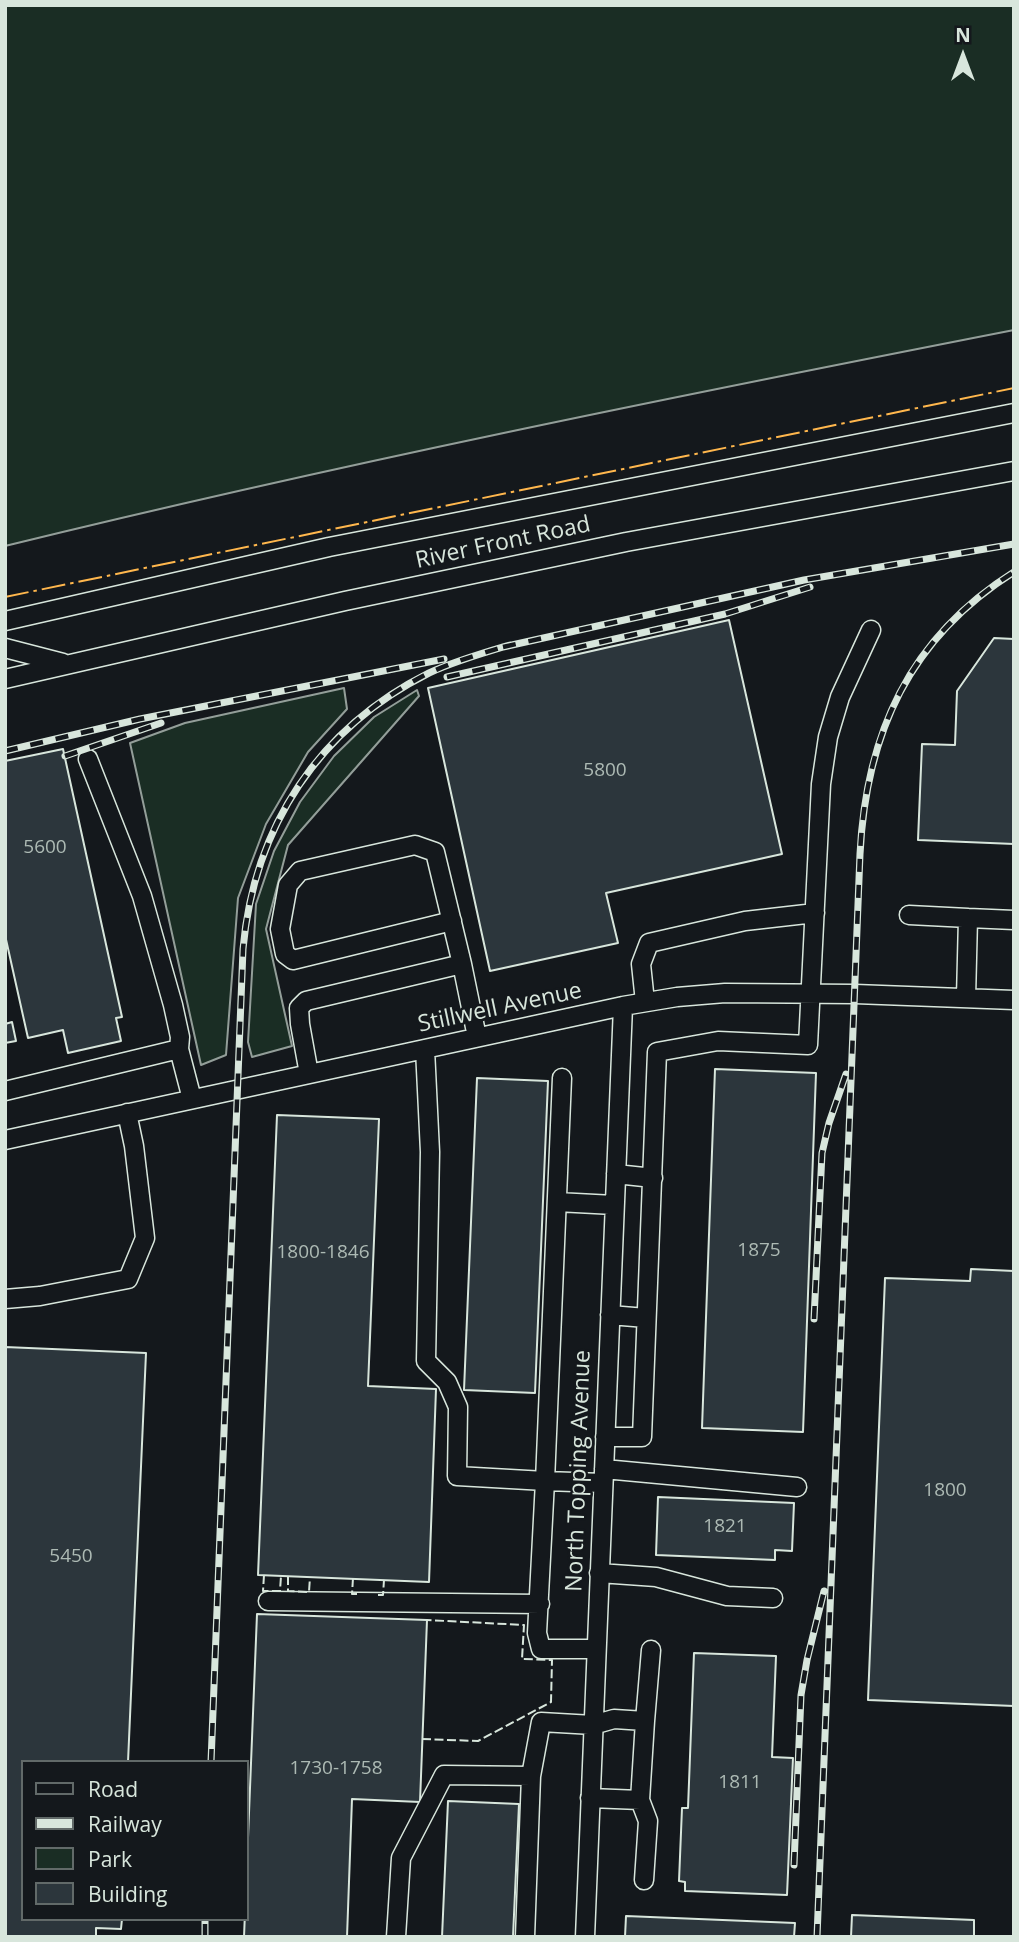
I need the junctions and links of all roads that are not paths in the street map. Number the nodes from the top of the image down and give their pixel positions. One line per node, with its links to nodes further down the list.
1 (1014, 413): 3 (street)
2 (1014, 471): 6 (street, River Front Road)
3 (5, 621)
4 (871, 631): 9 (street)
5 (5, 648): 6 (street)
6 (64, 664): 7 (street, River Front Road)
7 (5, 679)
8 (88, 759): 21 (street)
9 (815, 913): 15 (street); 18 (street)
10 (909, 915): 11 (street)
11 (968, 918): 12 (street); 16 (street)
12 (1014, 920)
13 (452, 921): 13 (street); 14 (street)
14 (462, 964): 20 (street); 23 (street)
15 (812, 993): 16 (street, Stillwell Avenue); 18 (street, Stillwell Avenue); 30 (street)
16 (966, 998): 17 (street, Stillwell Avenue)
17 (1014, 1000)
18 (645, 1002): 19 (street, Stillwell Avenue)
19 (623, 1006): 20 (street, Stillwell Avenue); 29 (street, North Topping Avenue)
20 (477, 1037): 22 (street, Stillwell Avenue)
21 (179, 1049): 25 (street); 26 (street)
22 (425, 1049): 23 (street, Stillwell Avenue); 38 (street)
23 (309, 1074): 26 (street, Stillwell Avenue)
24 (562, 1078): 31 (street)
25 (5, 1091)
26 (192, 1099): 27 (street, Stillwell Avenue)
27 (127, 1113): 28 (street, Stillwell Avenue); 33 (street)
28 (5, 1140)
29 (616, 1174): 30 (street); 32 (street, North Topping Avenue)
30 (653, 1178): 35 (street)
31 (557, 1202): 32 (street); 38 (street)
32 (614, 1205): 34 (street, North Topping Avenue)
33 (5, 1299)
34 (610, 1315): 35 (street); 36 (street, North Topping Avenue)
35 (646, 1318): 36 (street)
36 (605, 1437): 37 (street, North Topping Avenue)
37 (603, 1476): 38 (street); 39 (street); 40 (street, North Topping Avenue)
38 (545, 1481): 43 (street)
39 (797, 1487)
40 (599, 1573): 41 (street); 44 (street, North Topping Avenue)
41 (774, 1598)
42 (268, 1601): 43 (street)
43 (540, 1604): 44 (street)
44 (596, 1649): 47 (street, North Topping Avenue)
45 (651, 1650): 46 (street)
46 (645, 1721): 47 (street); 50 (street)
47 (593, 1725): 48 (street); 49 (street, North Topping Avenue)
48 (531, 1776): 52 (street); 53 (street)
49 (590, 1798): 50 (street); 54 (street, North Topping Avenue)
50 (640, 1800): 51 (street)
51 (644, 1880)
52 (396, 1937)
53 (525, 1937)
54 (584, 1937)

